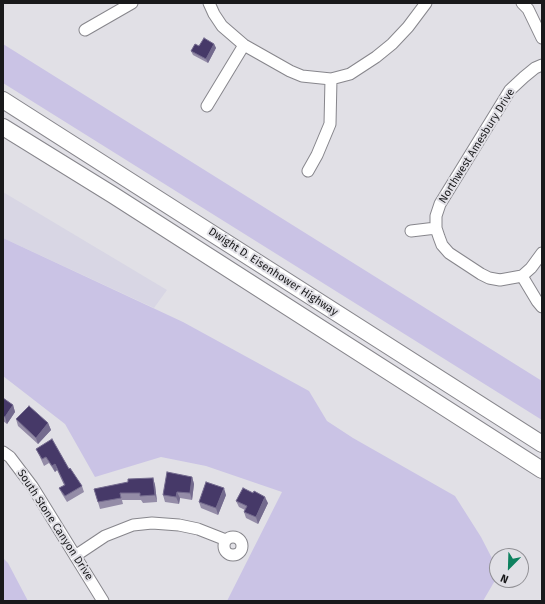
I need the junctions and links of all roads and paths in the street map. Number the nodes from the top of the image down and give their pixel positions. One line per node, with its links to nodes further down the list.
1 (132, 3): 5 (street)
2 (208, 3): 7 (street)
3 (426, 3): 9 (street)
4 (528, 5): 6 (street)
5 (85, 30)
6 (542, 38)
7 (244, 45): 9 (street); 11 (street)
8 (542, 65): 14 (street, Northwest Amesbury Drive)
9 (331, 79): 13 (street)
10 (3, 100): 19 (highway, Dwight D. Eisenhower Highway)
11 (207, 106)
12 (3, 127): 21 (highway, Dwight D. Eisenhower Highway)
13 (308, 171)
14 (436, 228): 15 (street); 17 (street, Northwest Amesbury Drive)
15 (411, 231)
16 (542, 253): 17 (street)
17 (522, 276): 18 (street)
18 (542, 307)
19 (542, 444)
20 (3, 452): 23 (street, South Stone Canyon Drive)
21 (542, 470)
22 (226, 540): 23 (street)
23 (75, 556): 24 (street, South Stone Canyon Drive)
24 (103, 601)

